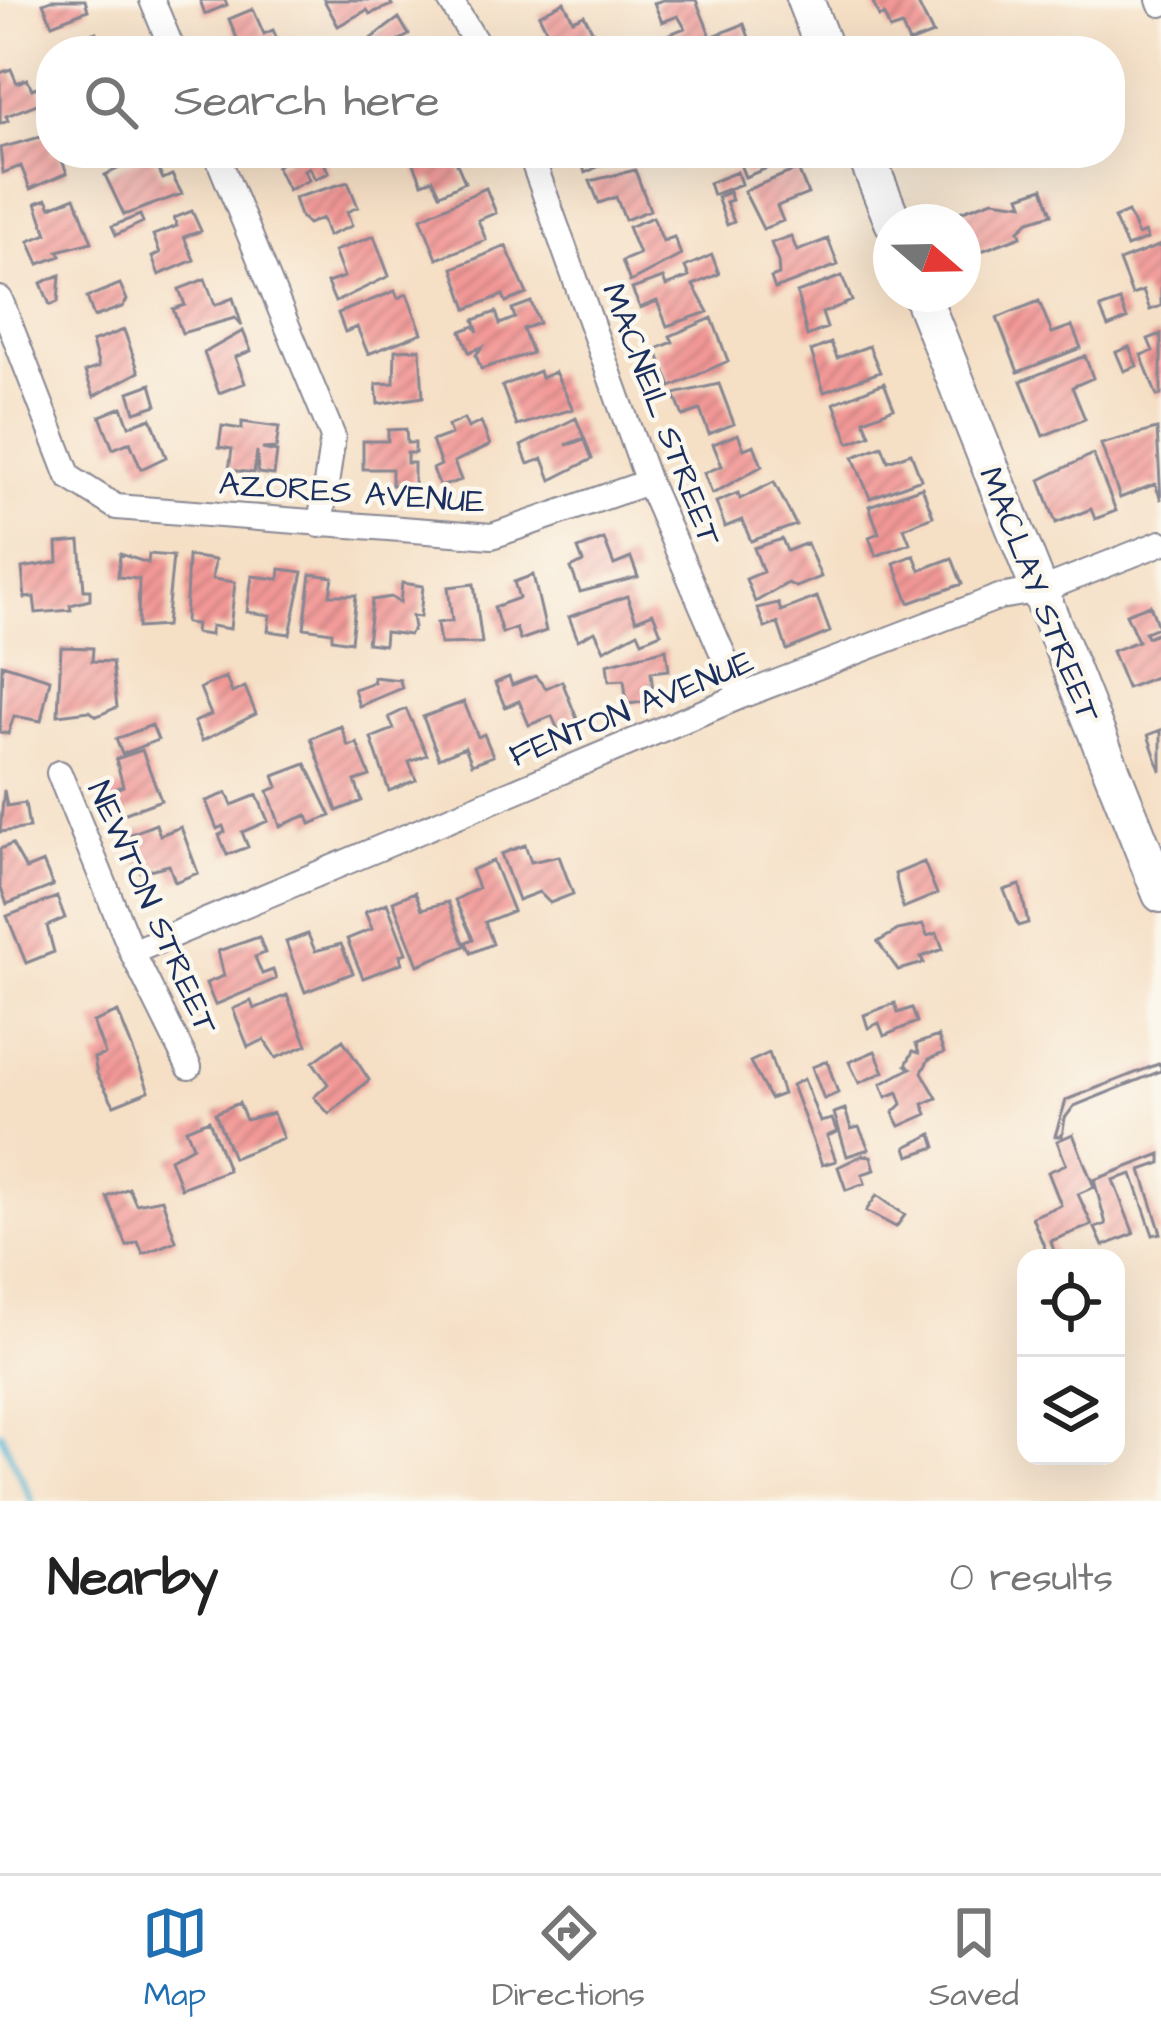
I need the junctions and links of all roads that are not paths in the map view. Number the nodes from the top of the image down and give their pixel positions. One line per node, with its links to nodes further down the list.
1 (152, 0): 4 (street)
2 (450, 0): 5 (street)
3 (805, 0): 6 (street)
4 (167, 36)
5 (472, 36)
6 (819, 36)
7 (222, 168): 14 (street)
8 (535, 168): 13 (street, MACNEIL STREET)
9 (872, 168): 10 (street)
10 (886, 204)
11 (0, 299): 14 (street, AZORES AVENUE)
12 (928, 312): 16 (street, MACLAY STREET)
13 (648, 482): 14 (street, AZORES AVENUE); 17 (street, MACNEIL STREET)
14 (320, 525)
15 (1161, 543): 16 (street, FENTON AVENUE)
16 (1042, 590): 17 (street, FENTON AVENUE); 19 (street, MACLAY STREET)
17 (741, 696): 20 (street, FENTON AVENUE)
18 (59, 773): 20 (street, NEWTON STREET)
19 (1161, 894)
20 (132, 952): 21 (street, NEWTON STREET)
21 (189, 1067)

